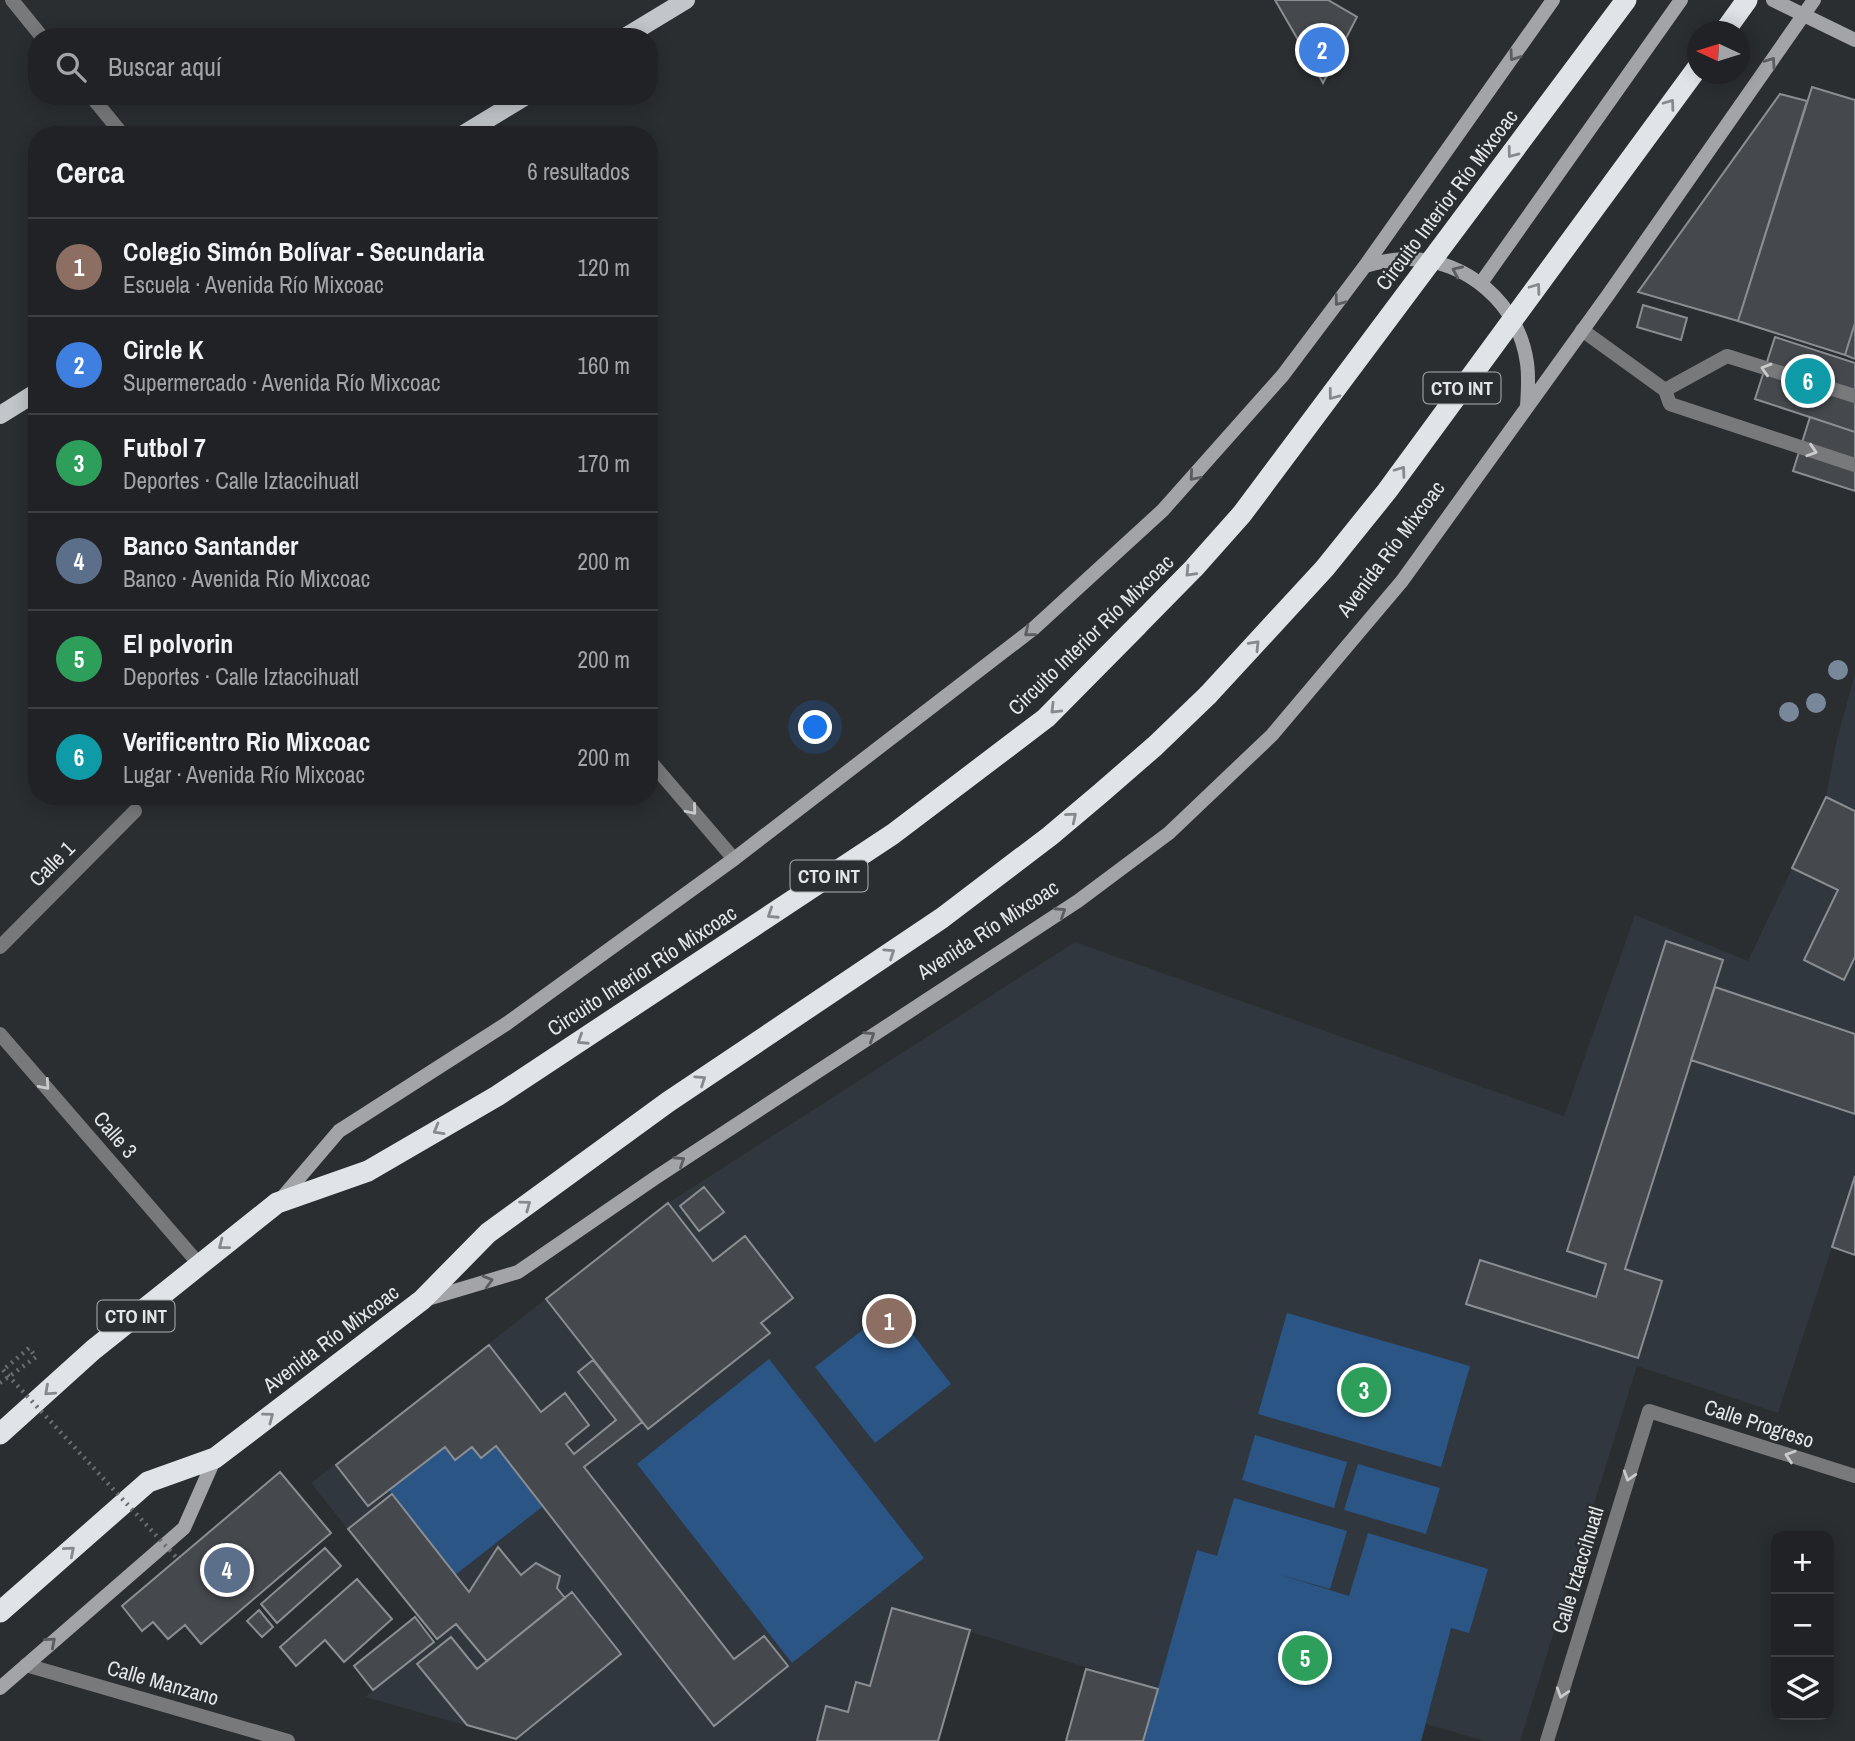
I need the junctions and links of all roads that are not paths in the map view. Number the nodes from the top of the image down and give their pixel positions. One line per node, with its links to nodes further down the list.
1 (12, 0): 11 (street)
2 (686, 0): 12 (main road)
3 (1553, 0): 19 (main road, CTO INT, one-way to 19)
4 (1626, 0): 33 (highway, Circuito Interior Río Mixcoac / CTO INT, one-way to 33, bridge)
5 (1681, 0): 20 (main road)
6 (1747, 0): 10 (highway)
7 (1773, 0): 9 (main road)
8 (1814, 0): 9 (main road, Avenida Río Mixcoac / CTO INT)
9 (1803, 16): 13 (main road); 21 (main road, Avenida Río Mixcoac / CTO INT, one-way to 9)
10 (1732, 21)
11 (35, 28)
12 (640, 28)
13 (1855, 40)
14 (1687, 82): 35 (highway, CTO INT, one-way to 14, bridge)
15 (98, 105): 17 (street)
16 (511, 105): 18 (main road)
17 (116, 126)
18 (477, 126)
19 (1365, 266): 20 (main road, one-way to 19); 30 (main road, CTO INT, one-way to 30)
20 (1480, 283): 25 (main road)
21 (1582, 330): 22 (street); 25 (main road, Avenida Río Mixcoac / CTO INT)
22 (1665, 390): 23 (street, one-way to 22); 27 (street, one-way to 27)
23 (1855, 396)
24 (28, 398): 26 (main road)
25 (1527, 407): 35 (main road, Avenida Río Mixcoac / CTO INT, one-way to 25)
26 (0, 415)
27 (1855, 465)
28 (658, 770): 30 (street, one-way to 30)
29 (135, 811): 31 (street, Calle 1)
30 (734, 859): 33 (main road, CTO INT)
31 (0, 947)
32 (0, 1034): 34 (street, Calle 3, one-way to 34)
33 (277, 1203): 34 (highway, CTO INT, one-way to 34)
34 (199, 1264): 37 (highway, CTO INT, one-way to 37)
35 (422, 1300): 38 (highway, Avenida Río Mixcoac / CTO INT, one-way to 35)
36 (1649, 1411): 39 (street, Calle Progreso, one-way to 36); 44 (street, Calle Iztaccihuatl, one-way to 44)
37 (0, 1434)
38 (215, 1458): 40 (highway, CTO INT, one-way to 38); 41 (main road, Avenida Río Mixcoac / CTO INT, one-way to 38)
39 (1855, 1476)
40 (0, 1612)
41 (26, 1665): 42 (main road, Avenida Río Mixcoac / CTO INT); 43 (street, Calle Manzano)
42 (0, 1688)
43 (288, 1741)
44 (1547, 1741)

